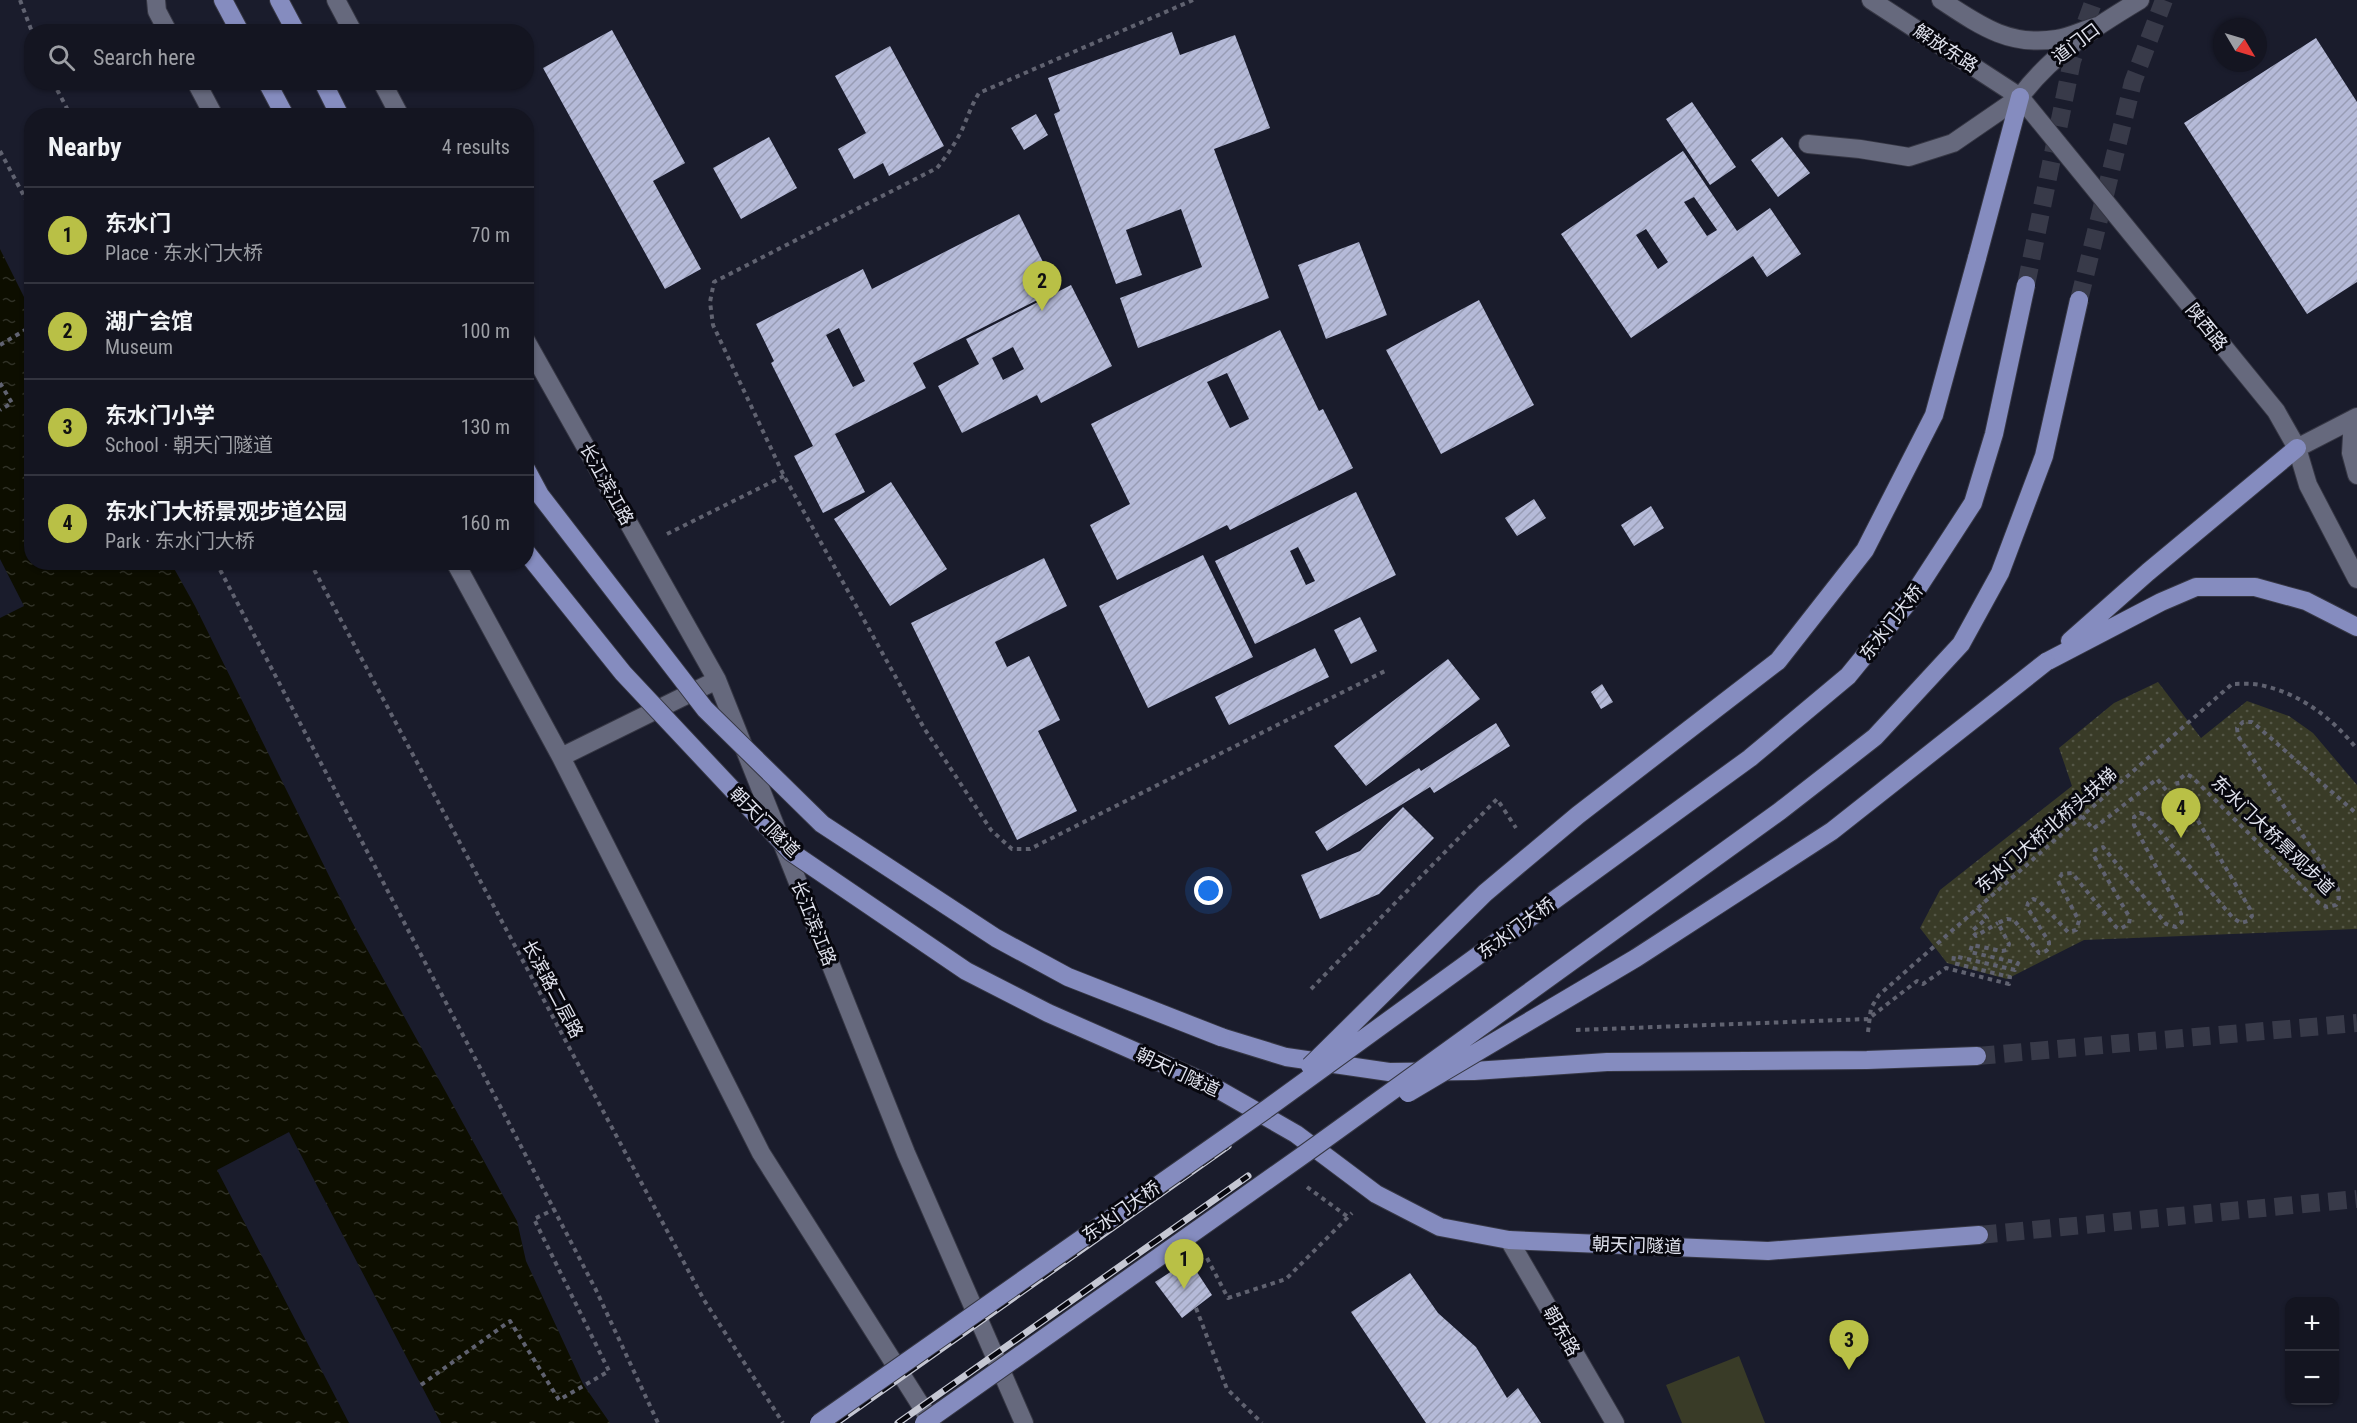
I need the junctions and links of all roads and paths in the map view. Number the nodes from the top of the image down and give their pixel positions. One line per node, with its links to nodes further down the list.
1 (20, 0): 10 (path)
2 (156, 0): 11 (main road)
3 (223, 0): 12 (main road)
4 (279, 0): 13 (main road)
5 (336, 0): 14 (main road)
6 (1193, 0): 40 (path)
7 (1871, 0): 21 (main road, 解放东路)
8 (1941, 0): 15 (main road, 解放东路)
9 (2140, 0): 15 (main road, 道门口)
10 (29, 24)
11 (164, 24)
12 (236, 24)
13 (292, 24)
14 (349, 24)
15 (2097, 26): 21 (main road, 道门口)
16 (57, 90): 22 (path)
17 (200, 90): 23 (main road)
18 (271, 90): 24 (main road)
19 (327, 90): 25 (main road)
20 (386, 90): 26 (main road)
21 (2020, 97): 27 (main road, 道门口); 38 (main road, 陕西路); 64 (main road, bridge)
22 (67, 108)
23 (210, 108)
24 (281, 108)
25 (336, 108)
26 (396, 108)
27 (1808, 144)
28 (0, 151): 29 (path)
29 (24, 196)
30 (2026, 285): 64 (main road, 东水门大桥, bridge)
31 (2079, 300): 65 (main road, bridge)
32 (24, 331): 33 (path)
33 (0, 345)
34 (534, 354): 42 (main road, 长江滨江路)
35 (0, 383): 36 (path)
36 (0, 410)
37 (2355, 418): 38 (main road); 39 (main road)
38 (2297, 448): 47 (main road, 陕西路); 49 (main road)
39 (2357, 475)
40 (783, 476): 42 (path); 50 (path)
41 (534, 484): 63 (main road, bridge)
42 (642, 547): 51 (main road, 长江滨江路)
43 (534, 562): 66 (main road, 朝天门隧道, bridge)
44 (220, 570): 67 (path)
45 (314, 570): 74 (path, 长滨路二层路)
46 (459, 570): 53 (main road)
47 (2357, 579)
48 (2357, 627): 49 (main road)
49 (2046, 662): 65 (main road, bridge)
50 (1385, 671)
51 (717, 680): 53 (main road); 78 (main road, 长江滨江路)
52 (2357, 749): 56 (path, 东水门大桥北桥头扶梯)
53 (561, 757): 77 (main road)
54 (2187, 804): 55 (path, 东水门大桥景观步道); 56 (path); 59 (path, 东水门大桥景观步道)
55 (2357, 814)
56 (2082, 816): 58 (path, 东水门大桥北桥头扶梯)
57 (1516, 828): 60 (path)
58 (1978, 908): 59 (path); 61 (path, 东水门大桥北桥头扶梯)
59 (1998, 923): 61 (path)
60 (1311, 989)
61 (1868, 1019): 63 (path)
62 (1977, 1056): 63 (main road)
63 (1867, 1060)
64 (1268, 1108): 75 (main road, 东水门大桥, bridge)
65 (1306, 1153): 76 (main road, bridge)
66 (1376, 1194): 69 (main road, 朝天门隧道); 70 (path)
67 (555, 1209): 72 (path); 73 (path)
68 (1979, 1235): 69 (main road, 朝天门隧道)
69 (1509, 1240): 80 (main road, 朝东路)
70 (1202, 1250)
71 (1196, 1308): 79 (path)
72 (421, 1385)
73 (658, 1423)
74 (783, 1423)
75 (819, 1423)
76 (924, 1423)
77 (932, 1423)
78 (1024, 1423)
79 (1263, 1423)
80 (1615, 1423)

